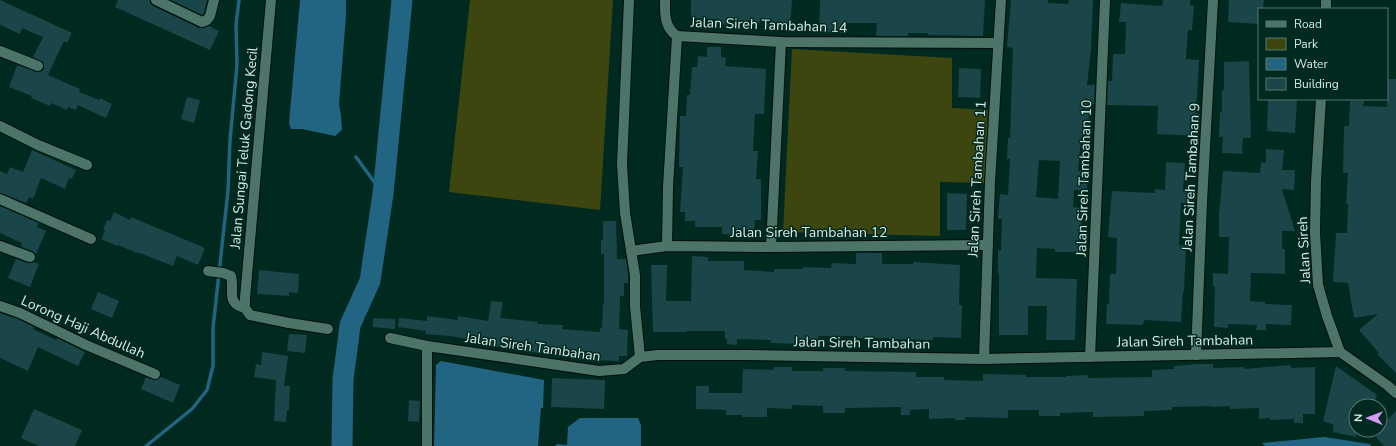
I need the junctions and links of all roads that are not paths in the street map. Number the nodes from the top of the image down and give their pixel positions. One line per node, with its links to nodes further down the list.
1 (156, 0): 2 (street)
2 (214, 0)
3 (271, 0): 26 (street, Jalan Sungai Teluk Gadong Kecil)
4 (629, 0): 23 (street)
5 (665, 0): 9 (street)
6 (1001, 0): 11 (street, Jalan Sireh Tambahan 11)
7 (1105, 0): 34 (street, Jalan Sireh Tambahan 10)
8 (1213, 0): 32 (street, Jalan Sireh Tambahan 9)
9 (678, 36): 10 (street, Jalan Sireh Tambahan 14); 21 (street, Jalan Sireh Tambahan 14)
10 (781, 42): 11 (street, Jalan Sireh Tambahan 14); 22 (street)
11 (998, 43): 19 (street, Jalan Sireh Tambahan 11)
12 (0, 51): 13 (street)
13 (38, 66)
14 (1321, 100): 31 (street, Jalan Sireh)
15 (0, 126): 16 (street)
16 (87, 165)
17 (0, 199): 18 (street)
18 (91, 239)
19 (988, 245): 22 (street, Jalan Sireh Tambahan 12); 35 (street, Jalan Sireh Tambahan 11)
20 (0, 246): 24 (street)
21 (667, 246): 22 (street, Jalan Sireh Tambahan 12); 23 (street, Jalan Sireh Tambahan 12)
22 (771, 247)
23 (631, 251): 33 (street)
24 (30, 257)
25 (208, 271): 26 (street)
26 (245, 303): 28 (street)
27 (0, 306): 36 (street, Lorong Haji Abdullah)
28 (328, 329)
29 (390, 338): 30 (street, Jalan Sireh Tambahan)
30 (427, 346): 33 (street, Jalan Sireh Tambahan); 38 (street)
31 (1340, 352): 32 (street, Jalan Sireh Tambahan); 37 (street)
32 (1196, 355): 34 (street, Jalan Sireh Tambahan)
33 (640, 357): 35 (street, Jalan Sireh Tambahan)
34 (1090, 357): 35 (street, Jalan Sireh Tambahan)
35 (984, 359)
36 (155, 374)
37 (1396, 393)
38 (427, 446)

